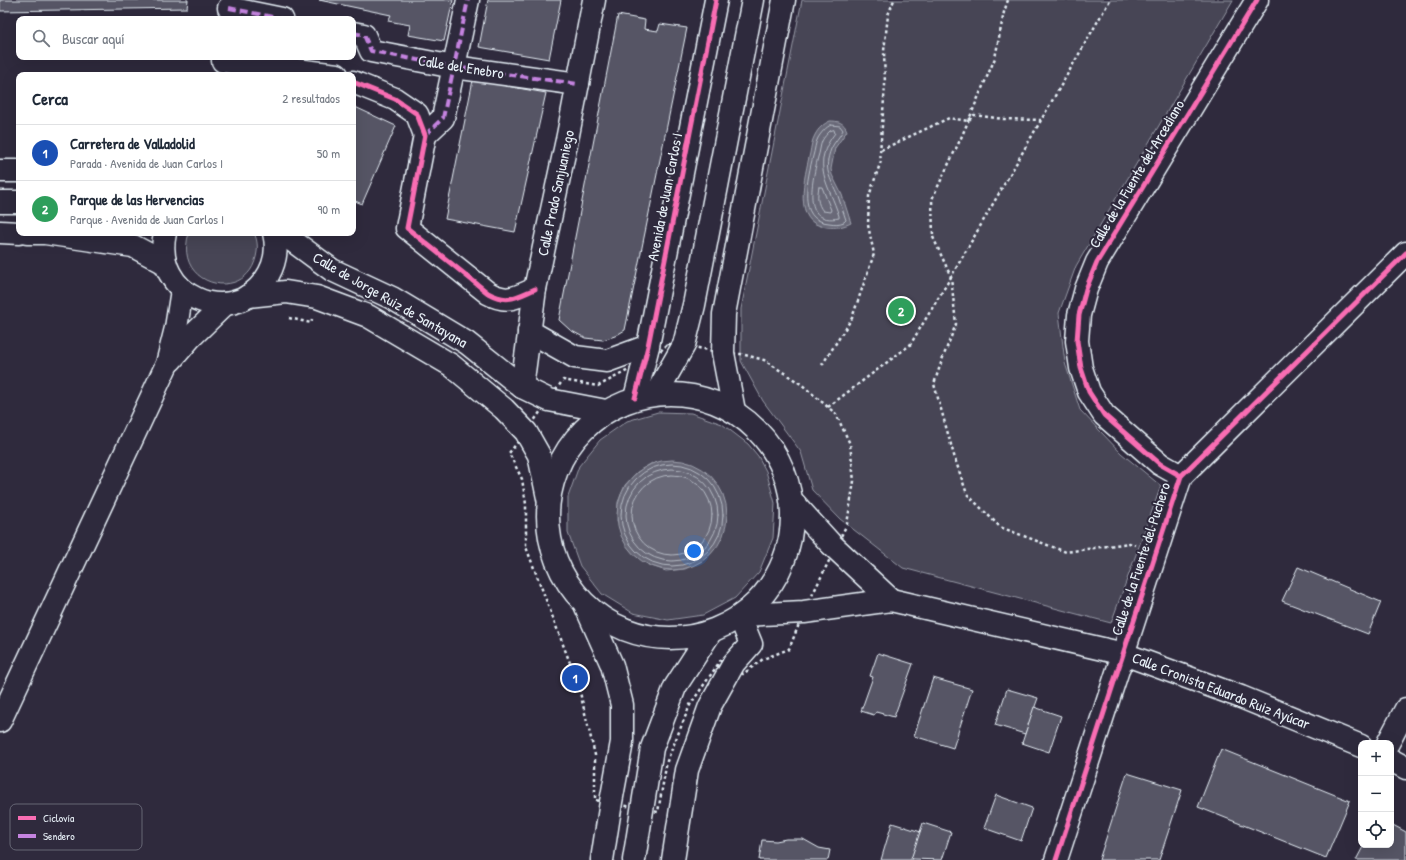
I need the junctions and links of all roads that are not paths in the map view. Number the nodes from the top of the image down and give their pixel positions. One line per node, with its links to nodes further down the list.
1 (468, 0): 11 (main road)
2 (594, 0): 14 (main road, Calle Prado Sanjuaniego)
3 (716, 0): 33 (main road, Avenida de Juan Carlos I)
4 (753, 0): 36 (main road)
5 (784, 0): 38 (main road)
6 (1257, 0): 39 (main road, Calle de la Fuente del Arcediano)
7 (229, 9): 8 (main road)
8 (266, 16)
9 (356, 34): 11 (main road, Calle del Enebro)
10 (222, 64): 12 (main road)
11 (454, 68): 14 (main road, Calle del Enebro); 15 (main road)
12 (306, 72)
13 (356, 83): 15 (main road)
14 (578, 84): 29 (main road, Calle Prado Sanjuaniego)
15 (425, 135): 29 (main road)
16 (0, 171): 17 (main road)
17 (16, 171)
18 (0, 202): 19 (main road)
19 (16, 202)
20 (0, 232): 21 (main road)
21 (16, 233)
22 (65, 236): 27 (main road)
23 (164, 236): 27 (main road, Calle de Jorge Ruiz de Santayana)
24 (275, 236): 30 (main road, Calle de Jorge Ruiz de Santayana)
25 (286, 236): 35 (main road, Calle de Jorge Ruiz de Santayana)
26 (1406, 253): 39 (main road, Calle de la Fuente del Puchero)
27 (165, 263): 28 (main road, Calle de Jorge Ruiz de Santayana)
28 (182, 290): 31 (main road, Calle de Jorge Ruiz de Santayana); 34 (main road)
29 (535, 290): 32 (main road, Calle Prado Sanjuaniego)
30 (248, 296): 31 (main road, Calle de Jorge Ruiz de Santayana); 40 (main road, Calle de Jorge Ruiz de Santayana)
31 (225, 304): 34 (main road)
32 (529, 331): 33 (main road); 35 (main road, Calle Prado Sanjuaniego)
33 (646, 354): 36 (main road, Avenida de Juan Carlos I)
34 (168, 364): 48 (main road)
35 (522, 387): 37 (main road, Calle de Jorge Ruiz de Santayana)
36 (646, 396): 37 (main road); 38 (main road)
37 (606, 411): 40 (main road)
38 (734, 411): 41 (main road)
39 (1181, 476): 46 (main road, Calle de la Fuente del Puchero)
40 (548, 500): 43 (main road)
41 (792, 501): 42 (main road); 44 (main road)
42 (891, 600): 44 (main road, Calle Cronista Eduardo Ruiz Ayúcar); 46 (main road, Calle Cronista Eduardo Ruiz Ayúcar)
43 (586, 607): 45 (main road); 53 (main road)
44 (742, 616): 45 (main road); 55 (main road)
45 (710, 633): 54 (main road)
46 (1124, 654): 50 (main road, Calle Cronista Eduardo Ruiz Ayúcar); 56 (main road, Calle de la Fuente del Puchero)
47 (1406, 709): 49 (main road)
48 (0, 721)
49 (1390, 740)
50 (1358, 745)
51 (1394, 762): 52 (main road)
52 (1406, 768)
53 (602, 860)
54 (634, 860)
55 (673, 860)
56 (1056, 860)

